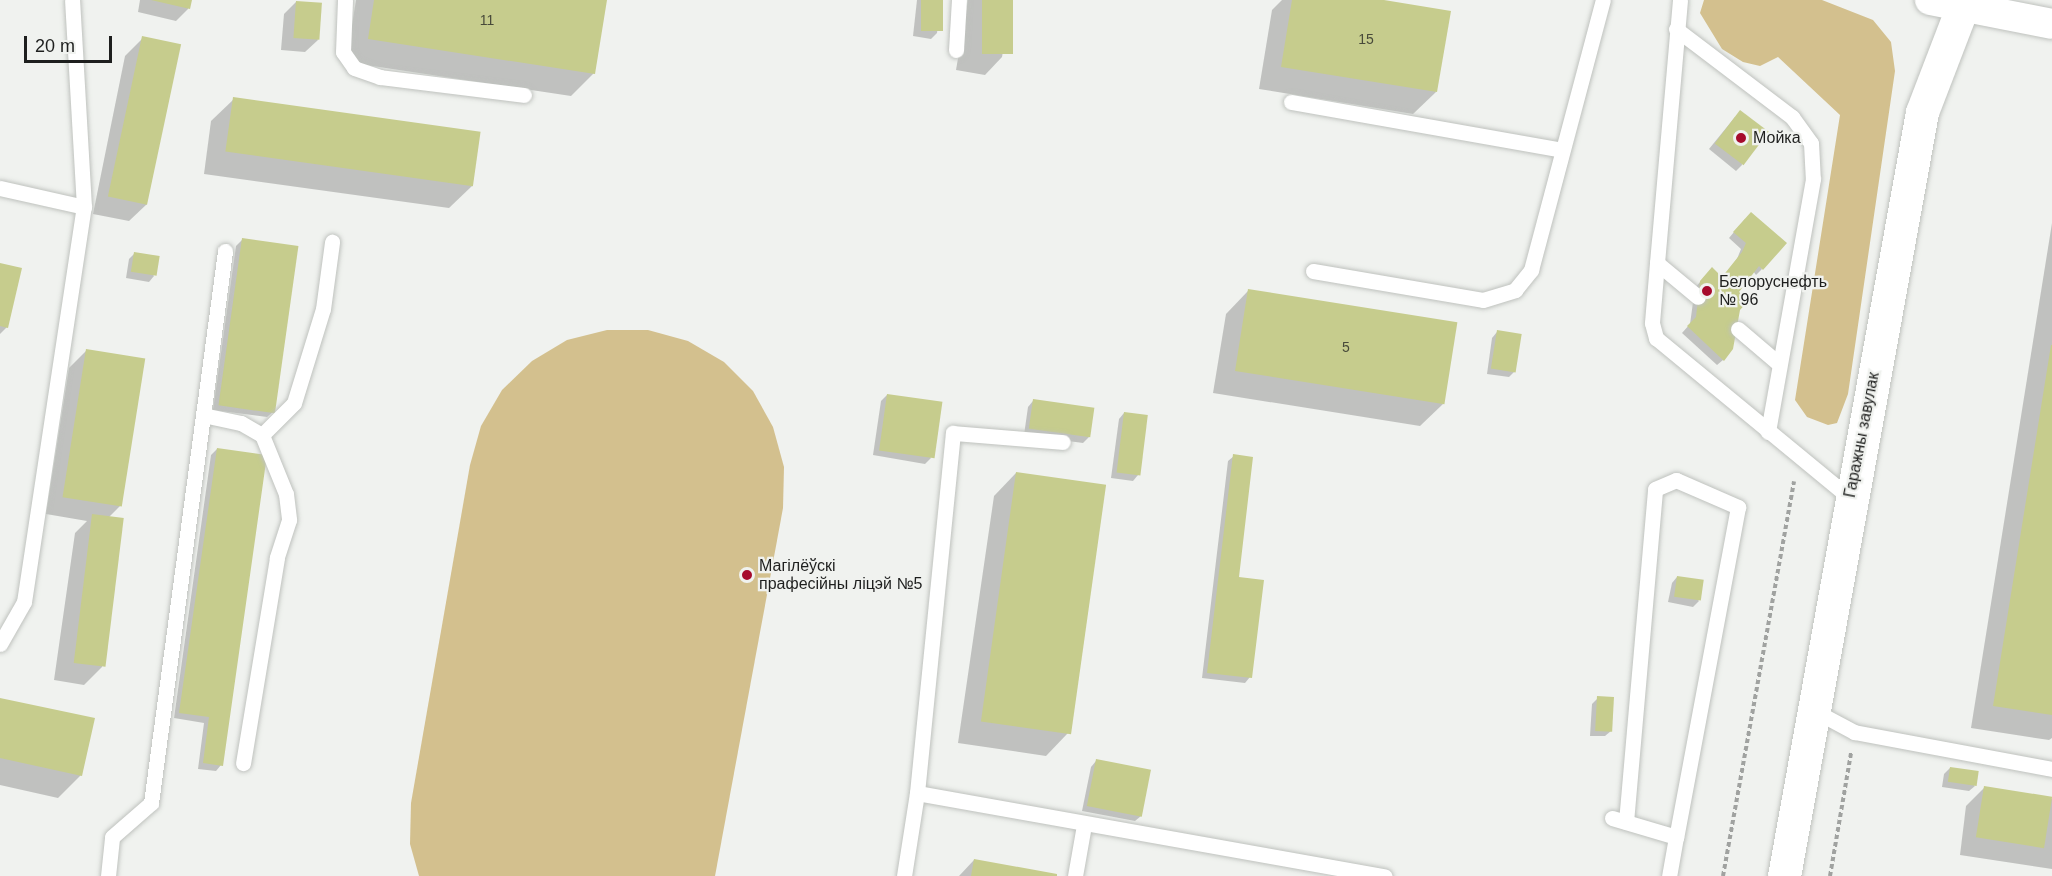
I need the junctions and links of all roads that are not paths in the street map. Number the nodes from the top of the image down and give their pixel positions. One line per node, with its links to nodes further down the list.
1 (72, 0): 15 (lane)
2 (345, 0): 11 (lane)
3 (959, 0): 10 (lane)
4 (1603, 0): 13 (lane)
5 (1680, 0): 9 (lane)
6 (1930, 0): 7 (street)
7 (1964, 4): 8 (street); 27 (street, Гаражны завулак)
8 (2052, 24)
9 (1676, 29): 18 (lane); 22 (lane)
10 (956, 50)
11 (524, 95)
12 (1291, 102): 13 (lane)
13 (1562, 150): 19 (lane)
14 (0, 188): 15 (lane)
15 (84, 207): 28 (lane)
16 (332, 242): 25 (lane)
17 (225, 251): 23 (lane)
18 (1657, 263): 20 (lane); 24 (lane)
19 (1313, 271)
20 (1698, 297)
21 (1738, 329): 22 (lane)
22 (1779, 364): 24 (lane)
23 (203, 415): 25 (lane); 35 (lane)
24 (1768, 432): 27 (lane)
25 (262, 435): 30 (lane)
26 (1063, 442): 32 (lane)
27 (1850, 498): 29 (street, Гаражны завулак)
28 (0, 644)
29 (1813, 710): 31 (lane); 40 (street, Гаражны завулак)
30 (243, 763)
31 (2052, 769)
32 (917, 793): 33 (lane); 36 (lane)
33 (1084, 825): 37 (lane); 38 (lane)
34 (1676, 837): 34 (lane); 39 (lane)
35 (108, 876)
36 (904, 876)
37 (1075, 876)
38 (1385, 876)
39 (1669, 876)
40 (1784, 876)

